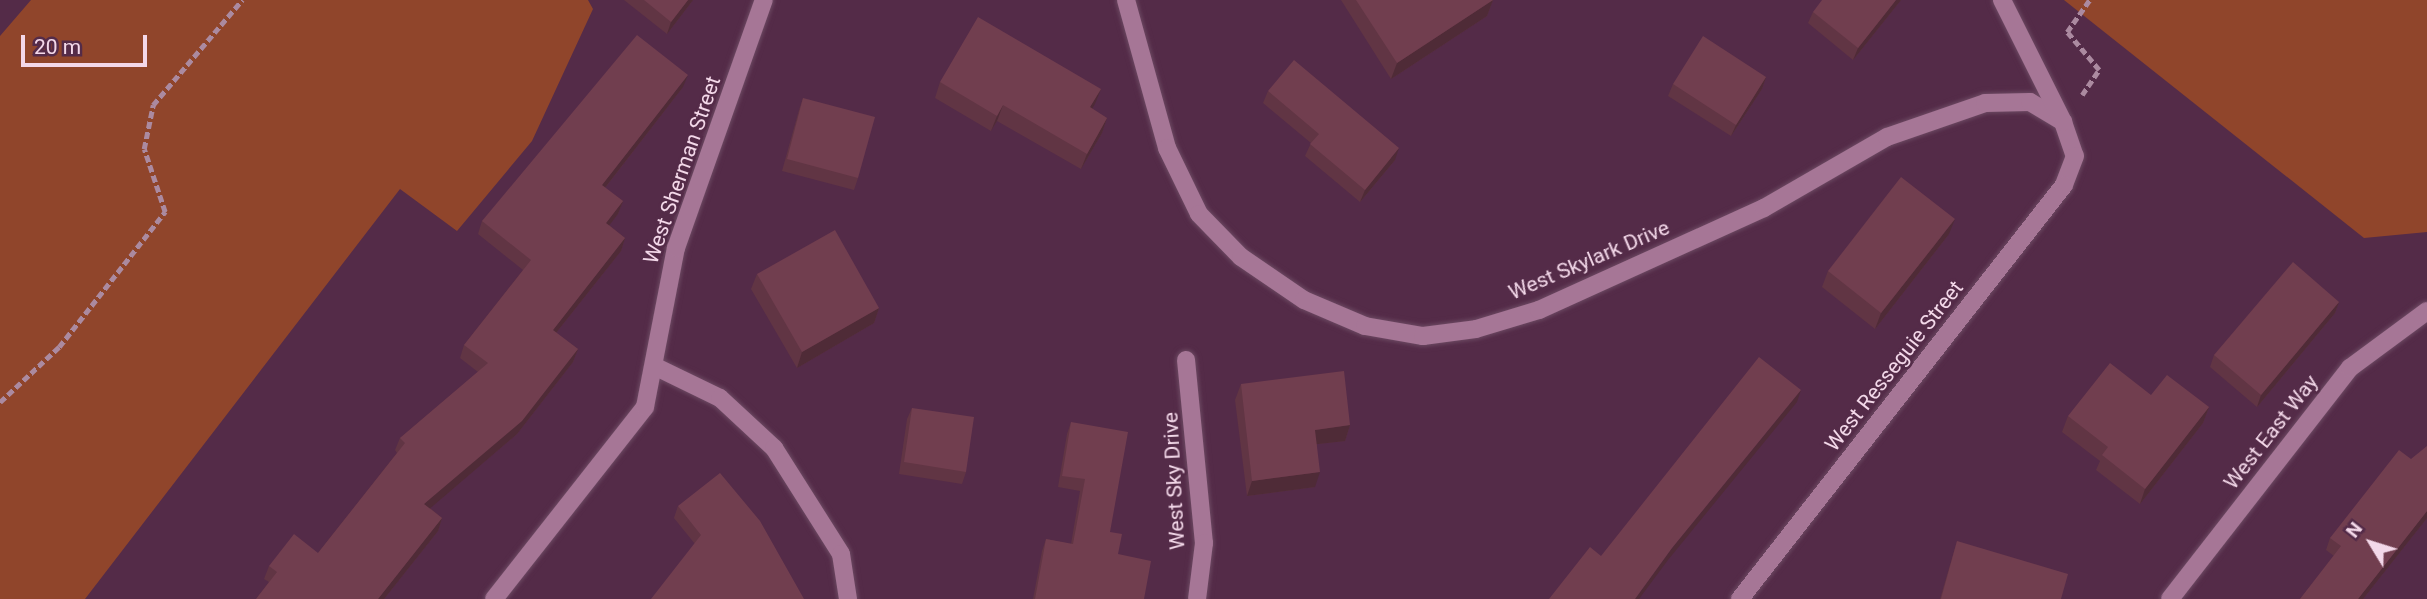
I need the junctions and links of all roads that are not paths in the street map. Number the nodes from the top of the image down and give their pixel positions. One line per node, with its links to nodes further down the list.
1 (764, 0): 7 (street, West Sherman Street)
2 (1126, 0): 4 (street, West Skylark Drive)
3 (2002, 0): 4 (street)
4 (2063, 122): 11 (street, West Resseguie Street)
5 (2427, 311): 12 (street, West East Way)
6 (1186, 360): 10 (street, West Sky Drive)
7 (654, 366): 8 (street, West Sherman Street); 9 (street)
8 (494, 599)
9 (848, 599)
10 (1197, 599)
11 (1740, 599)
12 (2169, 599)

